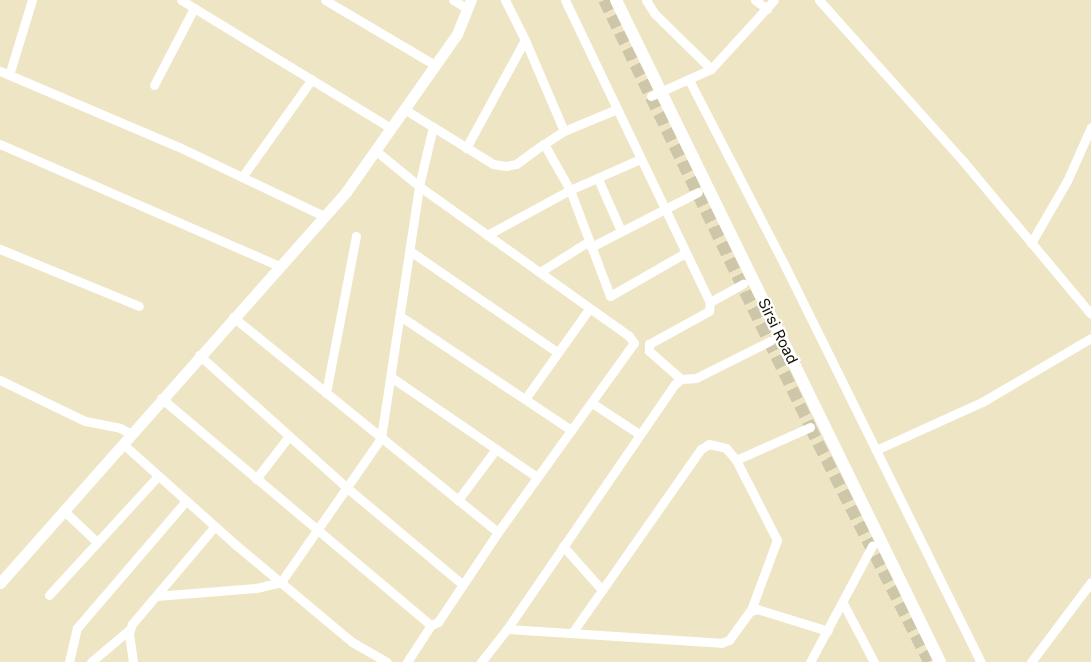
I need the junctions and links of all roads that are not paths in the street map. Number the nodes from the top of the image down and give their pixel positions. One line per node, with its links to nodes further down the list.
1 (32, 0): 19 (street)
2 (181, 0): 13 (street)
3 (325, 0): 16 (street)
4 (452, 0): 12 (street)
5 (505, 0): 15 (street)
6 (565, 0): 25 (street)
7 (616, 0): 23 (main road, Sirsi Road)
8 (646, 0): 17 (street)
9 (756, 0): 14 (street)
10 (774, 0): 14 (street)
11 (819, 0): 45 (street)
12 (469, 4): 16 (street)
13 (194, 8): 20 (street); 22 (street)
14 (768, 9): 17 (street)
15 (525, 40): 29 (street); 32 (street)
16 (435, 65): 24 (street)
17 (711, 69): 21 (street)
18 (0, 71): 19 (street)
19 (9, 75): 35 (street)
20 (312, 79): 27 (street); 35 (street)
21 (689, 80): 23 (street); 78 (street)
22 (154, 85)
23 (655, 94): 115 (main road, Sirsi Road)
24 (404, 109): 27 (street); 28 (street)
25 (617, 109): 29 (street); 34 (street)
26 (1091, 127): 45 (street)
27 (391, 128): 33 (street)
28 (433, 128): 32 (street); 37 (street)
29 (564, 131): 31 (street)
30 (0, 144): 50 (street)
31 (544, 144): 32 (street); 38 (street)
32 (466, 148)
33 (375, 150): 37 (street); 41 (street)
34 (640, 159): 36 (street); 40 (street)
35 (242, 177): 41 (street)
36 (598, 179): 38 (street); 42 (street)
37 (419, 186): 43 (street); 48 (street)
38 (570, 190): 43 (street); 46 (street)
39 (698, 192): 40 (street)
40 (664, 210): 42 (street); 49 (street)
41 (324, 216): 50 (street)
42 (621, 231): 46 (street)
43 (486, 235): 51 (street)
44 (356, 236): 66 (street)
45 (1031, 243): 56 (street)
46 (590, 244): 49 (street); 51 (street)
47 (0, 249): 54 (street)
48 (410, 250): 57 (street); 61 (street)
49 (685, 253): 53 (street)
50 (279, 266): 58 (street)
51 (540, 272): 55 (street)
52 (743, 284): 53 (street)
53 (710, 302): 64 (street)
54 (139, 306)
55 (589, 309): 61 (street); 69 (street)
56 (1091, 314)
57 (400, 316): 63 (street); 68 (street)
58 (233, 317): 62 (street); 66 (street)
59 (1091, 338): 78 (street)
60 (770, 341): 64 (street)
61 (556, 352): 68 (street)
62 (199, 356): 67 (street); 74 (street)
63 (391, 377): 75 (street); 77 (street)
64 (681, 379): 73 (street)
65 (0, 380): 72 (street)
66 (326, 393): 75 (street)
67 (160, 398): 72 (street); 82 (street)
68 (526, 399): 71 (street)
69 (592, 403): 71 (street); 73 (street)
70 (810, 427): 79 (street)
71 (571, 430): 81 (street)
72 (132, 434): 76 (street)
73 (639, 434): 91 (street)
74 (289, 436): 82 (street); 83 (street)
75 (381, 438): 83 (street); 84 (street)
76 (123, 444): 80 (street); 86 (street)
77 (496, 449): 81 (street); 84 (street)
78 (876, 450): 116 (street)
79 (736, 460): 97 (street); 101 (street)
80 (158, 476): 85 (street); 90 (street)
81 (537, 477): 89 (street)
82 (256, 479): 88 (street)
83 (346, 487): 88 (street); 95 (street)
84 (458, 500): 89 (street)
85 (186, 501): 87 (street); 107 (street)
86 (63, 510): 90 (street); 94 (street)
87 (215, 526): 93 (street); 99 (street)
88 (316, 531): 93 (street); 102 (street)
89 (498, 532): 95 (street)
90 (97, 542): 98 (street)
91 (562, 546): 97 (street); 104 (street)
92 (872, 546): 100 (street)
93 (280, 582): 99 (street); 110 (street)
94 (0, 583)
95 (462, 584): 102 (street)
96 (1090, 584): 117 (street)
97 (602, 590): 106 (street)
98 (50, 595)
99 (156, 596): 103 (street)
100 (843, 603): 105 (street); 114 (street)
101 (751, 610): 105 (street); 106 (street)
102 (430, 625): 111 (street)
103 (130, 629): 108 (street); 109 (street)
104 (507, 629): 106 (street); 112 (street)
105 (828, 631): 113 (street)
106 (572, 632)
107 (70, 662)
108 (91, 662)
109 (133, 662)
110 (387, 662)
111 (408, 662)
112 (481, 662)
113 (810, 662)
114 (874, 662)
115 (940, 662)
116 (981, 662)
117 (1030, 662)

